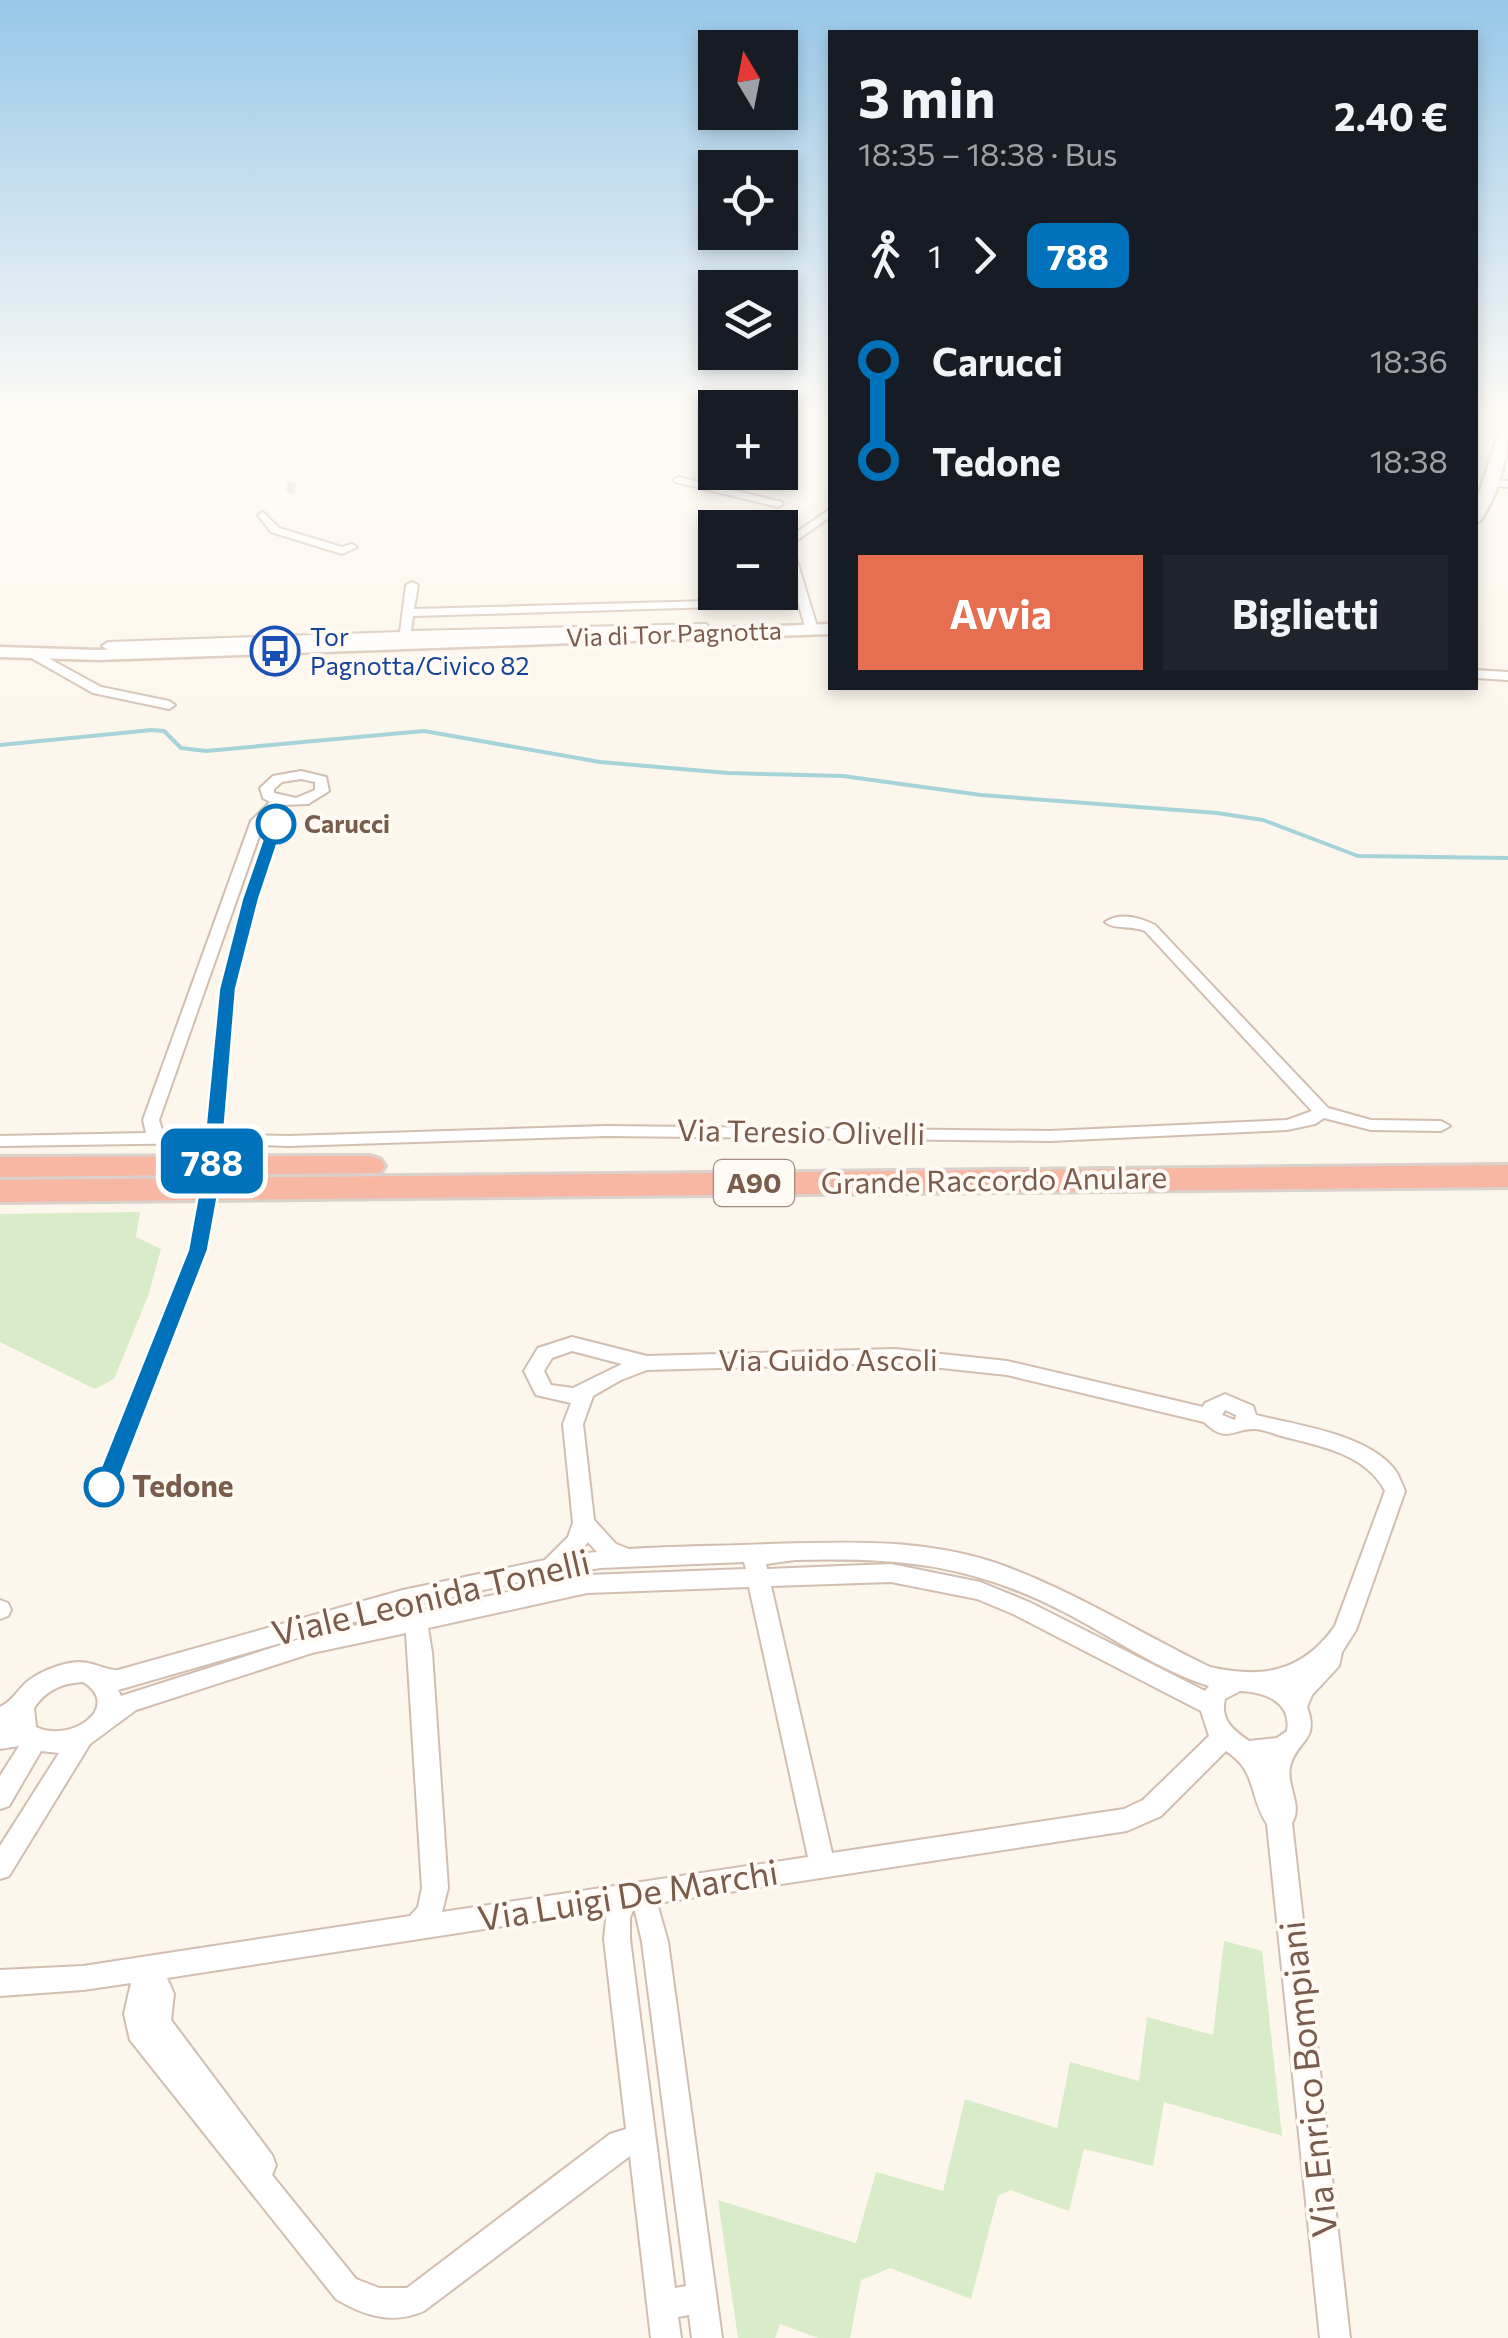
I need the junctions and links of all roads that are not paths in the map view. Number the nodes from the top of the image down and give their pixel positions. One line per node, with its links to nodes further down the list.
1 (272, 525): 3 (street)
2 (811, 525): 10 (street)
3 (352, 547)
4 (412, 584): 8 (street)
5 (672, 599): 7 (street)
6 (698, 605): 7 (street)
7 (622, 607): 8 (street)
8 (409, 613): 11 (street)
9 (702, 626): 11 (street)
10 (821, 630): 12 (street, Via di Tor Pagnotta)
11 (405, 636): 12 (street)
12 (103, 650): 14 (street, Via di Tor Pagnotta)
13 (0, 652): 14 (street, Via di Tor Pagnotta)
14 (43, 659): 15 (street, Via di Tor Pagnotta); 18 (street)
15 (0, 661)
16 (1478, 674): 17 (street)
17 (1508, 676)
18 (169, 706)
19 (279, 801): 23 (street)
20 (1112, 922): 21 (street)
21 (1322, 1112): 22 (street, Via Teresio Olivelli); 23 (street, Via Teresio Olivelli)
22 (1440, 1126)
23 (156, 1140): 24 (street, Via Teresio Olivelli)
24 (0, 1141)
25 (1508, 1155): 26 (highway, Grande Raccordo Anulare / A90)
26 (0, 1167)
27 (1508, 1176): 28 (highway, Grande Raccordo Anulare / A90)
28 (0, 1191)
29 (601, 1353): 30 (street, Via Guido Ascoli); 31 (street); 33 (street)
30 (647, 1363): 31 (street, Via Guido Ascoli); 41 (street, Via Guido Ascoli)
31 (603, 1380): 32 (street)
32 (584, 1394): 33 (street); 34 (street)
33 (554, 1395): 34 (street)
34 (572, 1424): 35 (street)
35 (584, 1523): 36 (street); 38 (street)
36 (626, 1556): 37 (street, Viale Leonida Tonelli); 38 (street, Viale Leonida Tonelli)
37 (764, 1564): 40 (street, Viale Leonida Tonelli); 43 (street, Viale Leonida Tonelli); 46 (street, Viale Leonida Tonelli); 57 (street)
38 (550, 1568): 39 (street, Viale Leonida Tonelli)
39 (424, 1596): 40 (street); 42 (street, Viale Leonida Tonelli)
40 (414, 1621): 49 (street, Viale Leonida Tonelli); 60 (street)
41 (1331, 1650): 44 (street); 47 (street)
42 (101, 1678): 45 (street); 49 (street)
43 (1233, 1682): 44 (street); 46 (street)
44 (1262, 1682): 47 (street)
45 (23, 1706): 48 (street); 50 (street)
46 (1212, 1706): 51 (street)
47 (1296, 1708): 53 (street)
48 (0, 1719)
49 (91, 1730): 50 (street); 58 (street)
50 (31, 1737): 52 (street); 55 (street)
51 (1224, 1737): 54 (street); 57 (street, Via Luigi De Marchi)
52 (0, 1739)
53 (1286, 1748): 54 (street); 56 (street, Via Enrico Bompiani)
54 (1247, 1751): 56 (street, Via Enrico Bompiani)
55 (0, 1798)
56 (1279, 1820): 70 (street, Via Enrico Bompiani)
57 (822, 1866): 59 (street, Via Luigi De Marchi)
58 (0, 1868)
59 (633, 1895): 60 (street, Via Luigi De Marchi); 63 (street); 64 (street)
60 (416, 1929): 61 (street, Via Luigi De Marchi)
61 (150, 1968): 62 (street, Via Luigi De Marchi); 65 (street)
62 (0, 1983)
63 (672, 2079): 64 (street); 66 (street)
64 (636, 2086): 65 (street)
65 (642, 2140): 67 (street)
66 (702, 2298): 67 (street); 69 (street)
67 (663, 2305): 68 (street)
68 (666, 2338)
69 (707, 2338)
70 (1335, 2338)

